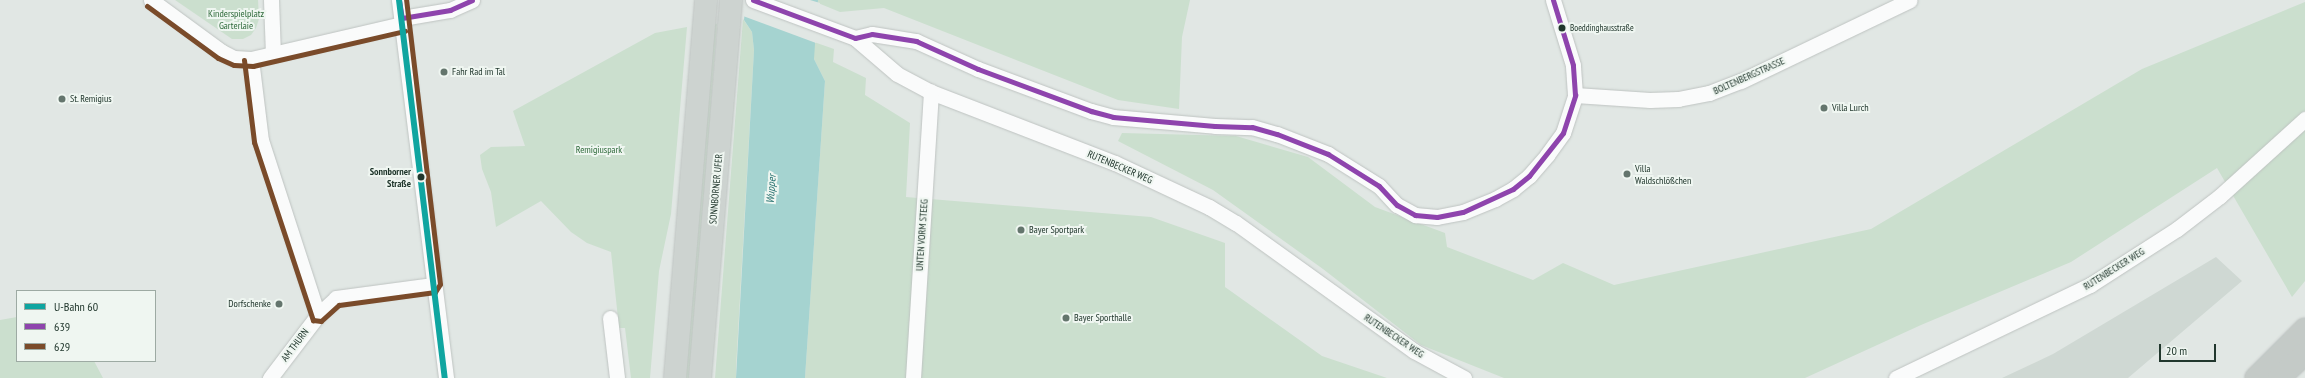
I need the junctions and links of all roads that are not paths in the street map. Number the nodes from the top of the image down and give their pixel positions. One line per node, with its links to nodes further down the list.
1 (151, 0): 13 (street)
2 (271, 0): 12 (street)
3 (400, 0): 10 (street)
4 (472, 0): 10 (street)
5 (706, 0): 25 (main road)
6 (731, 0): 26 (main road, SONNBORNER UFER)
7 (753, 0): 11 (street, RUTENBECKER WEG)
8 (1554, 0): 15 (street)
9 (1910, 0): 15 (street, BOLTENBERGSTRASSE)
10 (402, 21): 12 (street); 17 (street)
11 (849, 35): 14 (street, RUTENBECKER WEG); 15 (street)
12 (273, 54): 13 (street)
13 (251, 59): 18 (street)
14 (931, 92): 27 (street, UNTEN VORM STEEG); 28 (street, RUTENBECKER WEG)
15 (1574, 95)
16 (2305, 119): 29 (street, RUTENBECKER WEG)
17 (433, 285): 18 (street, AM THURN); 23 (street)
18 (318, 315): 22 (street, AM THURN)
19 (610, 318): 24 (street)
20 (2305, 329): 30 (highway)
21 (2305, 354): 31 (highway)
22 (270, 378)
23 (446, 378)
24 (617, 378)
25 (675, 378)
26 (700, 378)
27 (913, 378)
28 (1464, 378)
29 (1896, 378)
30 (2256, 378)
31 (2279, 378)

